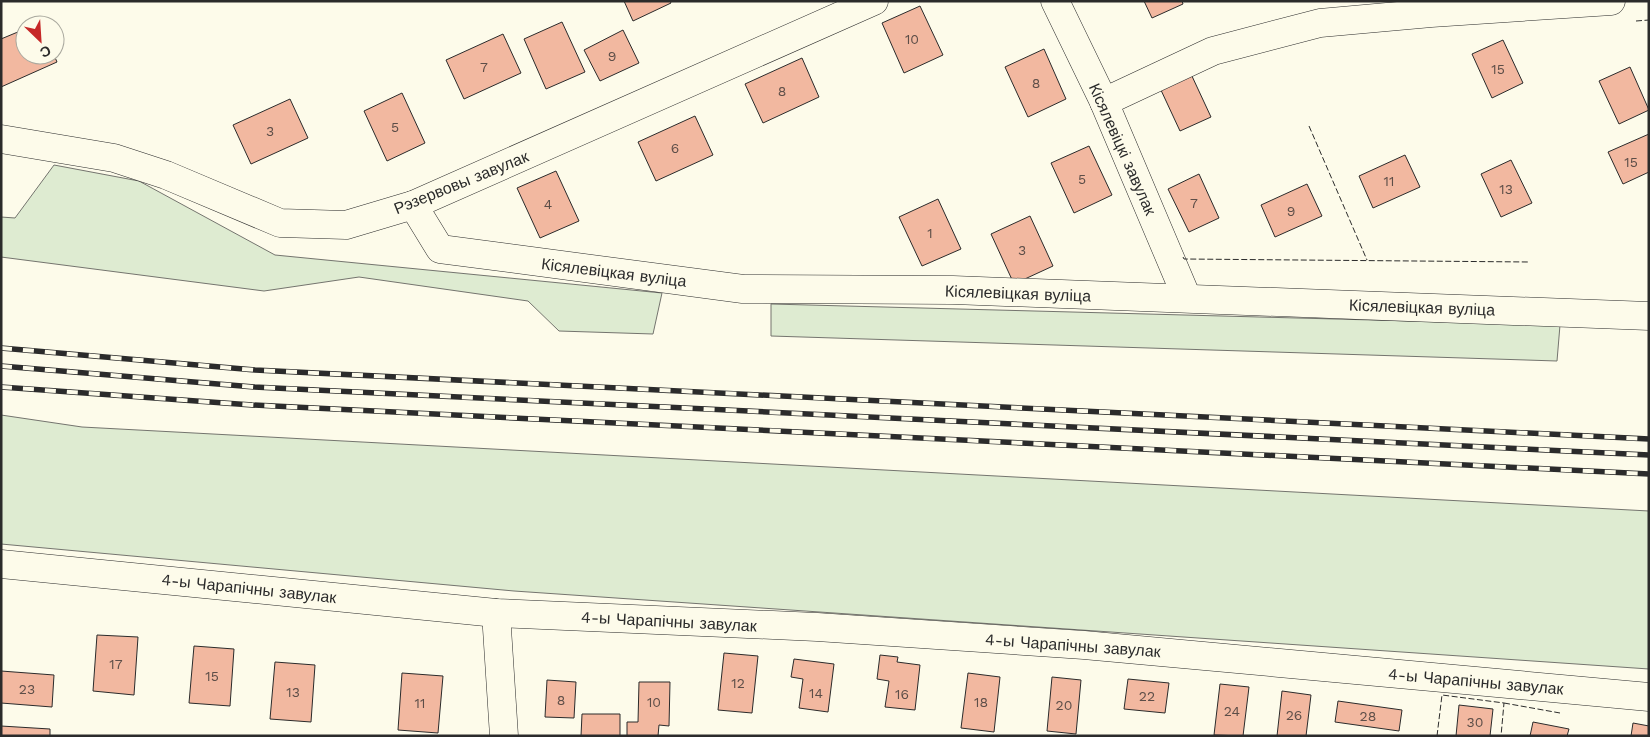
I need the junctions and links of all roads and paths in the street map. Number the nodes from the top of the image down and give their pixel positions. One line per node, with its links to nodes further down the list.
1 (874, 1): 4 (street, Рэзервовы завулак)
2 (1055, 1): 5 (street, Кісялевіцкі завулак)
3 (1611, 1): 5 (street)
4 (841, 8): 7 (street, Рэзервовы завулак)
5 (1104, 102): 8 (street, Кісялевіцкі завулак)
6 (1, 139): 7 (street, Рэзервовы завулак)
7 (413, 205): 8 (street, Кісялевіцкая вуліца)
8 (1187, 298): 9 (street, Кісялевіцкая вуліца)
9 (1649, 316)
10 (1, 564): 11 (street, 4-ы Чарапічны завулак)
11 (496, 613): 12 (street, 4-ы Чарапічны завулак); 13 (street)
12 (1649, 697)
13 (504, 736)

